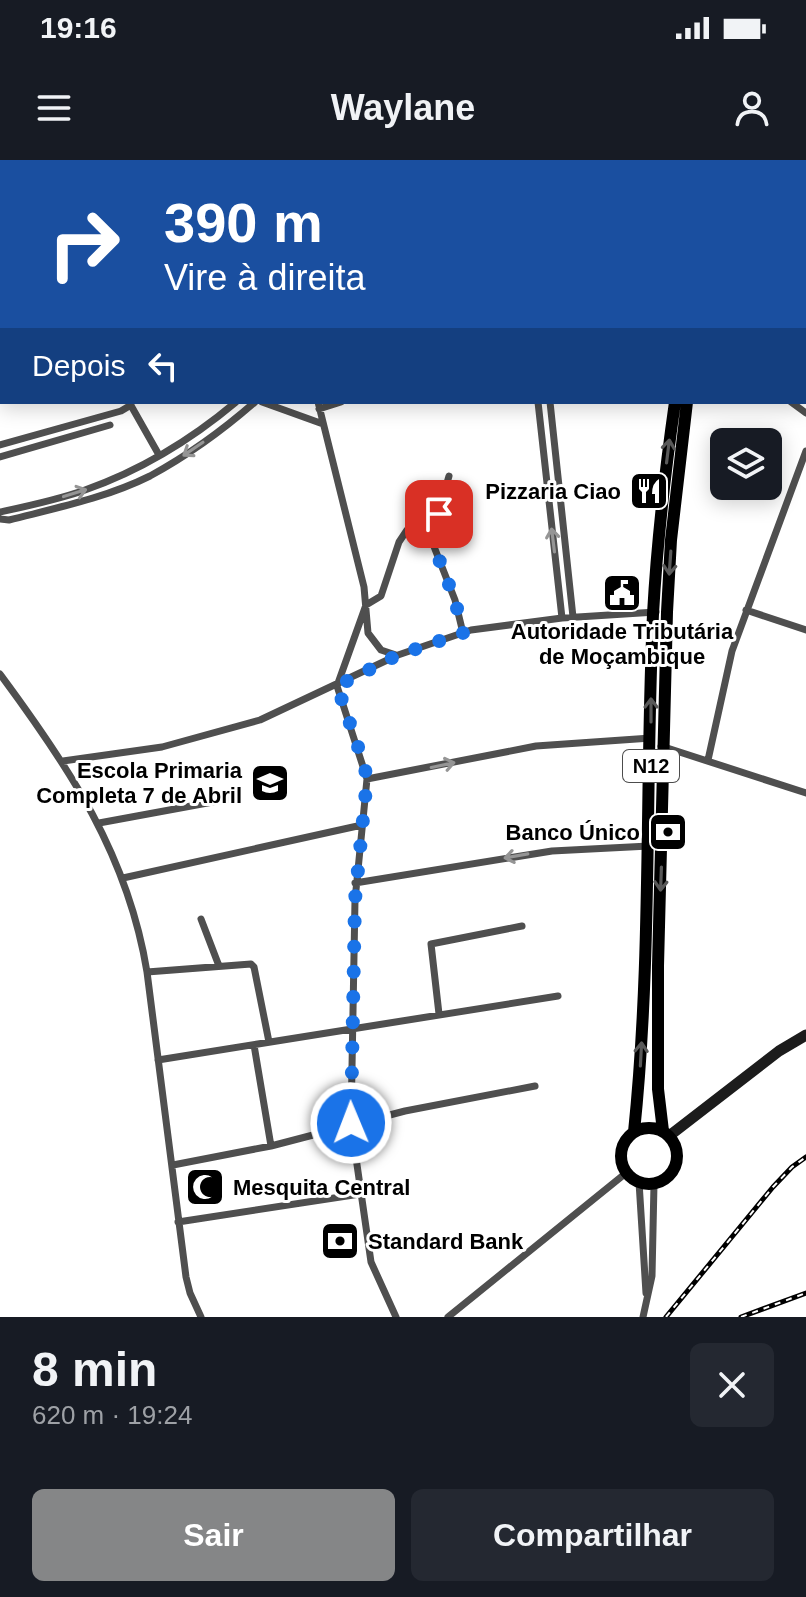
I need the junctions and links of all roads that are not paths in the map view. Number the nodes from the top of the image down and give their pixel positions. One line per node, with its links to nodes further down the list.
1 (130, 404): 12 (street); 14 (street)
2 (233, 404): 14 (street)
3 (252, 404): 18 (street, one-way to 18)
4 (268, 404): 10 (street)
5 (538, 404): 24 (street, one-way to 5)
6 (550, 404): 23 (street)
7 (675, 404): 22 (main road, N12, one-way to 7)
8 (687, 404): 22 (main road, N12, one-way to 22)
9 (319, 406): 10 (street)
10 (323, 424): 20 (street)
11 (110, 425): 15 (street)
12 (0, 445)
13 (806, 451): 21 (street)
14 (159, 455): 17 (street, one-way to 14)
15 (0, 457)
16 (449, 476): 26 (street)
17 (0, 512)
18 (0, 519)
19 (407, 530): 20 (street)
20 (366, 605): 27 (street); 29 (street)
21 (746, 610): 25 (street); 31 (street)
22 (660, 612): 23 (street); 30 (main road, N12)
23 (573, 617): 24 (street)
24 (562, 618): 26 (street)
25 (806, 630)
26 (463, 633): 27 (street)
27 (398, 655): 29 (street)
28 (0, 674): 32 (street)
29 (337, 686): 32 (street); 33 (street)
30 (655, 743): 31 (street); 33 (street, one-way to 30); 38 (main road, N12); 44 (main road, N12, one-way to 44)
31 (708, 760): 34 (street)
32 (63, 761): 36 (street)
33 (367, 779): 37 (street)
34 (806, 793)
35 (229, 799): 36 (street)
36 (99, 823): 39 (street)
37 (362, 825): 39 (street); 40 (street)
38 (649, 846): 40 (street, one-way to 40); 44 (main road, N12)
39 (123, 878): 45 (street)
40 (355, 883): 48 (street)
41 (201, 919): 43 (street)
42 (522, 926): 47 (street)
43 (219, 966): 45 (street); 50 (street)
44 (652, 966): 55 (main road, N12, one-way to 44); 56 (main road, N12)
45 (147, 972): 52 (street)
46 (558, 996): 47 (street)
47 (439, 1014): 48 (street)
48 (351, 1027): 50 (street); 54 (street)
49 (806, 1035): 56 (main road)
50 (269, 1042): 51 (street)
51 (254, 1045): 52 (street); 57 (street)
52 (158, 1060): 58 (street)
53 (535, 1086): 54 (street)
54 (351, 1123): 57 (street); 62 (street)
55 (634, 1132): 56 (main road); 59 (main road)
56 (666, 1133): 61 (main road)
57 (271, 1146): 58 (street)
58 (173, 1165): 63 (street)
59 (626, 1173): 60 (main road); 67 (street)
60 (639, 1182): 61 (main road); 64 (street)
61 (654, 1184): 64 (street)
62 (360, 1194): 63 (street); 66 (street)
63 (178, 1222): 65 (street)
64 (647, 1303): 68 (street)
65 (201, 1317)
66 (396, 1317)
67 (448, 1317)
68 (643, 1317)

